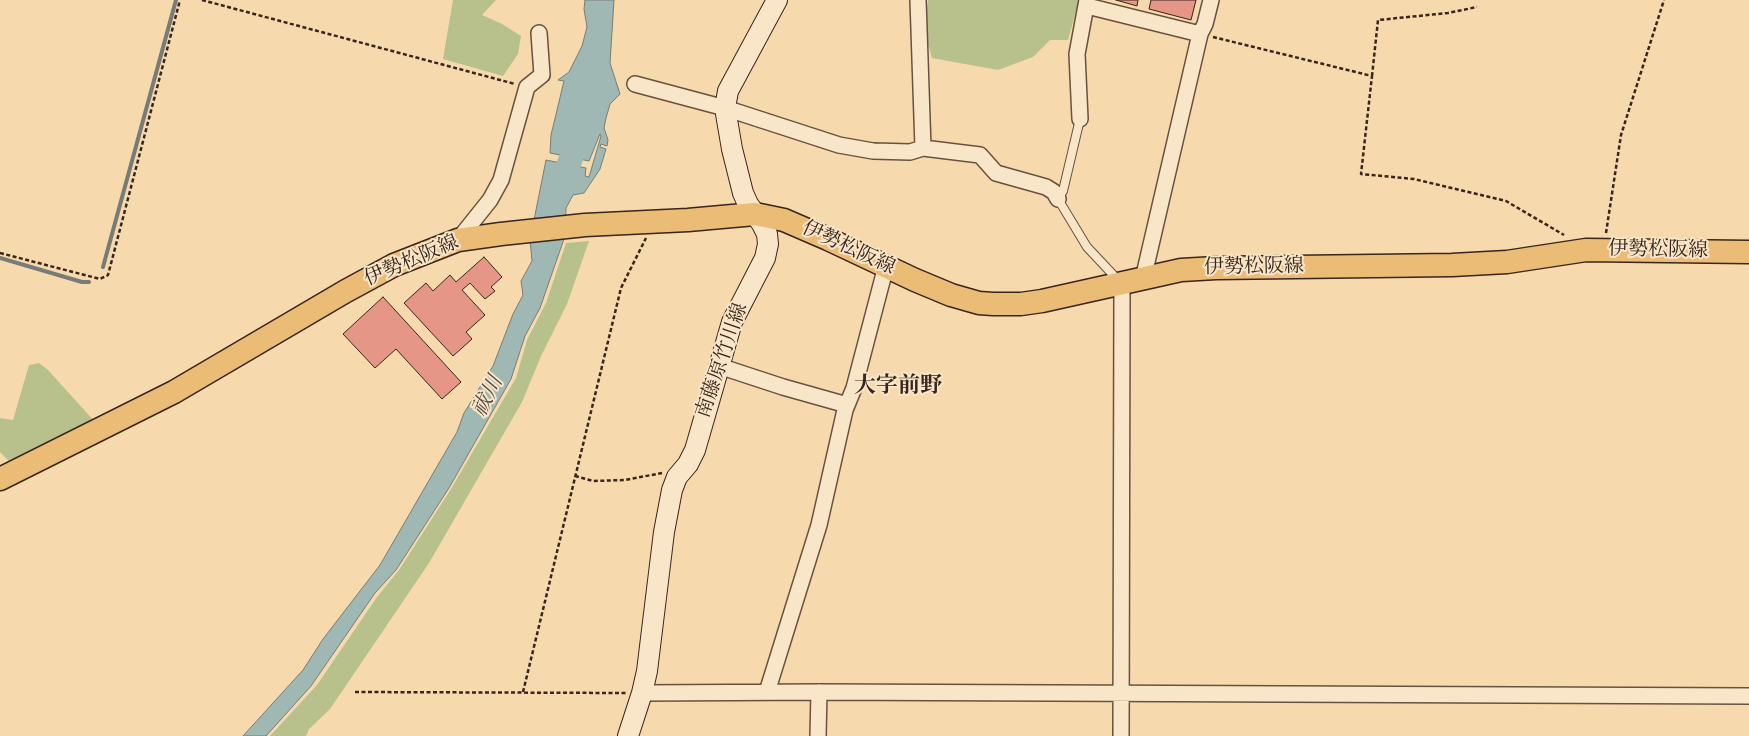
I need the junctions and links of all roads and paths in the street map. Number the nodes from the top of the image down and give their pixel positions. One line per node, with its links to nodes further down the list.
1 (180, 0): 24 (path)
2 (202, 0): 13 (path)
3 (777, 0): 14 (main road, 南藤原竹川線)
4 (918, 0): 16 (street)
5 (1211, 0): 10 (street)
6 (1664, 0): 22 (path)
7 (1087, 3): 10 (street); 15 (street)
8 (1477, 7): 11 (path)
9 (539, 33): 13 (street)
10 (1200, 34): 11 (path); 26 (street)
11 (1372, 76): 21 (path)
12 (634, 84): 14 (street)
13 (528, 88): 20 (street)
14 (725, 108): 16 (street); 18 (main road, 南藤原竹川線)
15 (1080, 118): 17 (lane)
16 (923, 148): 17 (street)
17 (1058, 199): 26 (lane)
18 (755, 214): 19 (main road, 伊勢松阪線); 25 (main road, 伊勢松阪線); 27 (main road, 南藤原竹川線)
19 (654, 222): 20 (main road, 伊勢松阪線); 30 (path)
20 (458, 240): 31 (main road, 伊勢松阪線)
21 (1571, 240)
22 (1604, 250): 23 (main road, 伊勢松阪線); 26 (main road, 伊勢松阪線)
23 (1749, 252)
24 (0, 253)
25 (886, 266): 26 (main road, 伊勢松阪線); 28 (street)
26 (1132, 281): 37 (street)
27 (719, 366): 28 (street); 29 (main road, 南藤原竹川線)
28 (847, 405): 34 (street)
29 (679, 475): 30 (path); 36 (main road, 南藤原竹川線)
30 (575, 476): 33 (path)
31 (0, 479)
32 (355, 692): 33 (path)
33 (523, 692): 36 (path)
34 (767, 692): 35 (street); 36 (street)
35 (819, 692): 37 (street); 40 (street)
36 (642, 693): 39 (main road, 南藤原竹川線)
37 (1121, 694): 38 (street); 41 (street)
38 (1749, 696)
39 (628, 736)
40 (818, 736)
41 (1120, 736)

